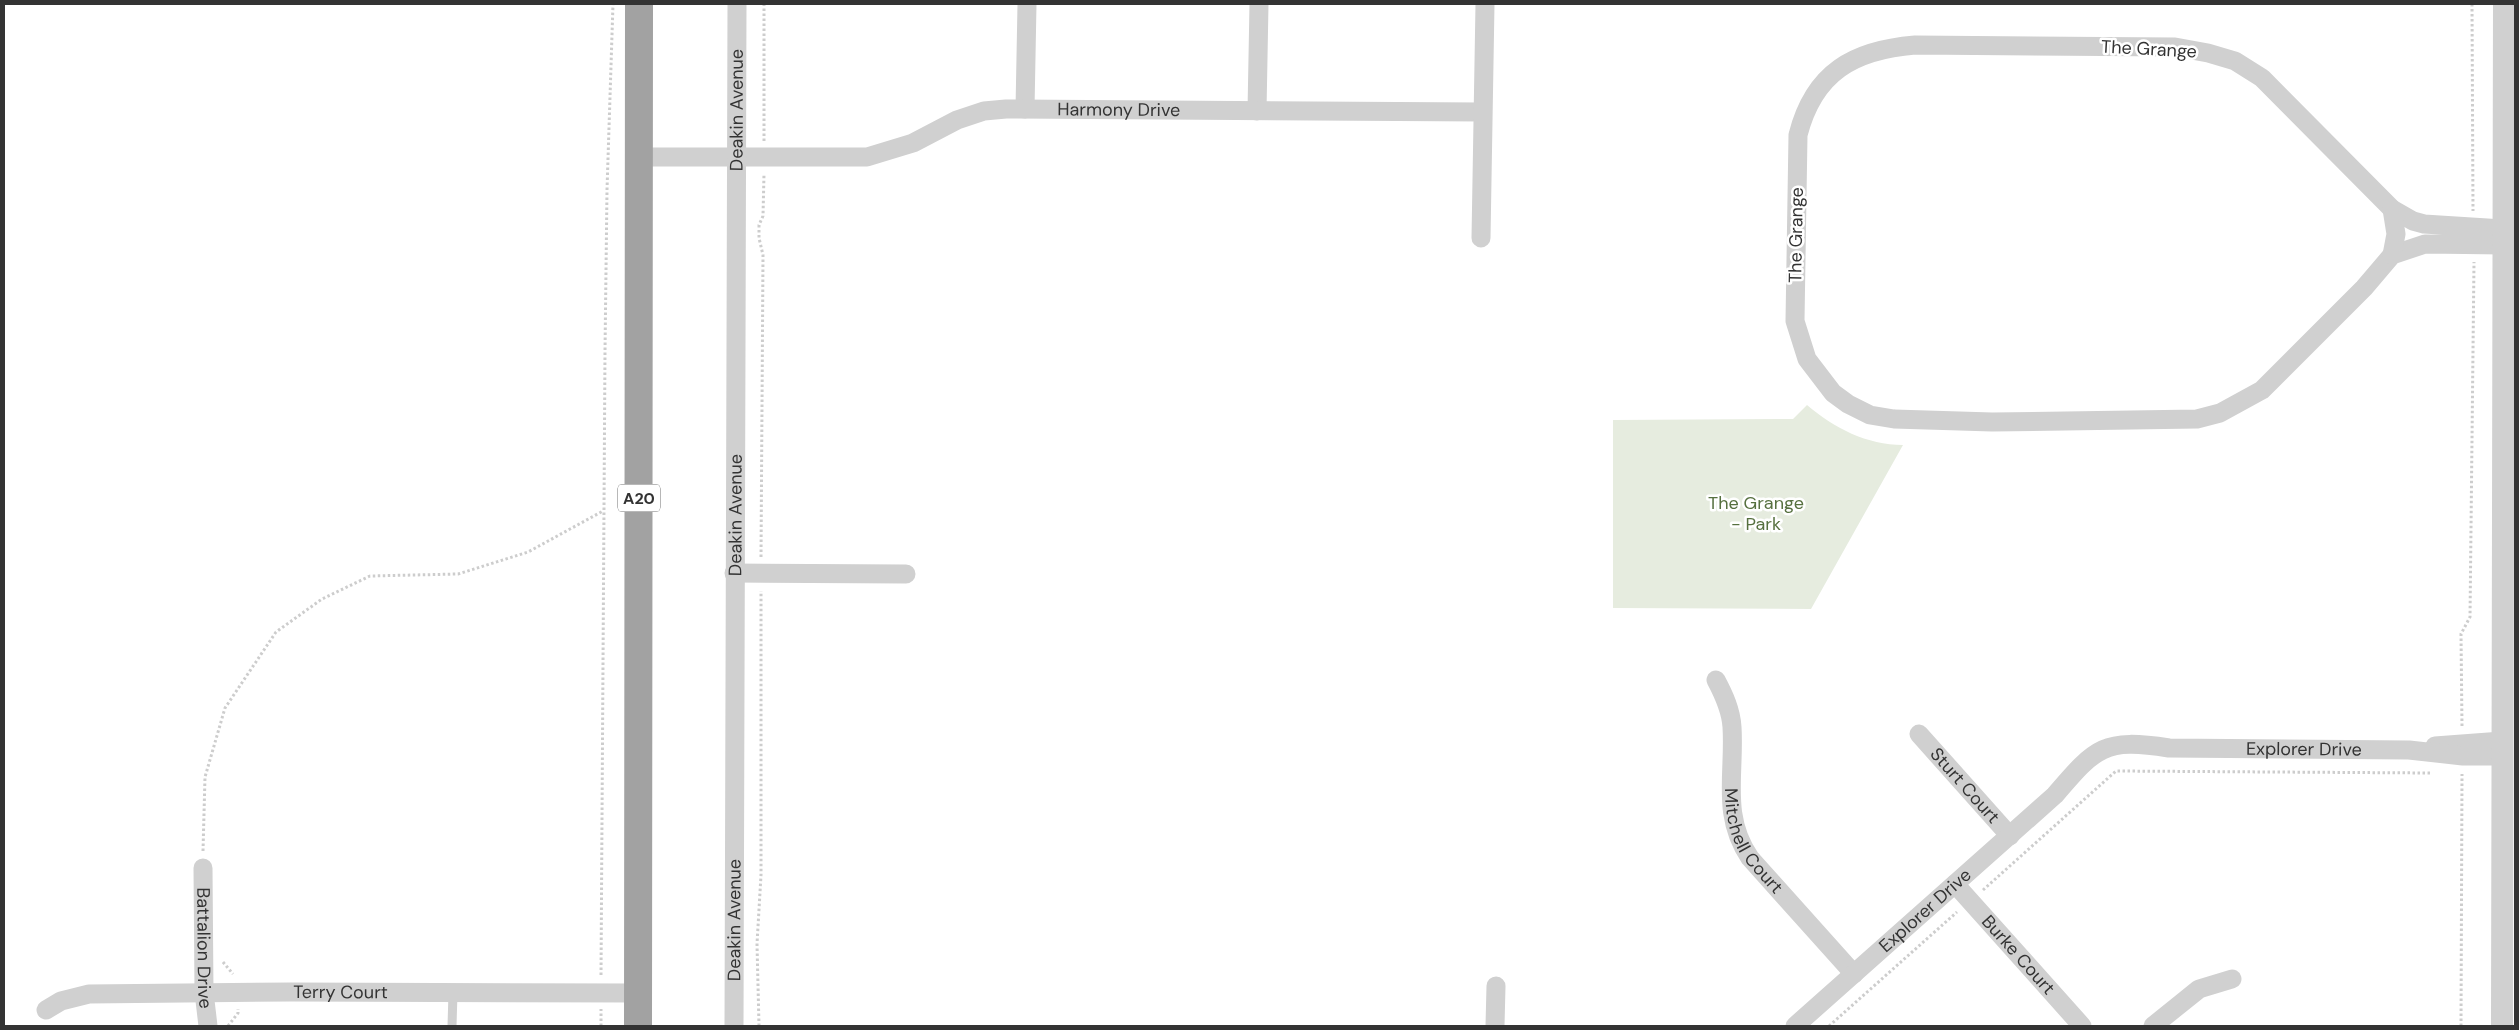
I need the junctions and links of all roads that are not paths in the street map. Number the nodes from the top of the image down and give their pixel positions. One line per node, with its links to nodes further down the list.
1 (639, 4): 12 (highway, A20)
2 (737, 4): 13 (street, Deakin Avenue)
3 (1027, 4): 9 (street)
4 (1259, 4): 10 (street)
5 (1485, 4): 11 (street)
6 (2504, 4): 7 (street)
7 (2510, 44): 8 (street)
8 (2510, 69): 16 (street)
9 (1025, 109): 10 (street, Harmony Drive); 13 (street, Harmony Drive)
10 (1257, 112): 11 (street, Harmony Drive)
11 (1482, 112): 17 (street)
12 (639, 157): 13 (street, Harmony Drive); 33 (highway, A20)
13 (736, 157): 19 (street, Deakin Avenue)
14 (2392, 209): 15 (street, The Grange); 18 (street); 18 (street, The Grange)
15 (2474, 236): 16 (street, The Grange); 18 (street, The Grange)
16 (2503, 237): 23 (street)
17 (1481, 238)
18 (2392, 255)
19 (734, 573): 20 (street); 38 (street, Deakin Avenue)
20 (906, 574)
21 (1716, 680): 28 (street, Mitchell Court)
22 (1919, 734): 24 (street, Sturt Court)
23 (2502, 749): 24 (street, Explorer Drive); 25 (street)
24 (2010, 836): 27 (street, Explorer Drive)
25 (2509, 859): 43 (street)
26 (203, 868): 31 (street, Battalion Drive)
27 (1955, 884): 28 (street, Explorer Drive); 41 (street, Burke Court)
28 (1854, 974): 40 (street, Explorer Drive)
29 (2232, 979): 42 (street)
30 (1496, 986): 39 (street)
31 (204, 992): 32 (street, Terry Court); 34 (street, Terry Court); 35 (street, Battalion Drive)
32 (453, 993): 33 (street, Terry Court); 36 (lane)
33 (638, 993): 37 (highway, A20)
34 (46, 1010)
35 (208, 1026)
36 (452, 1026)
37 (638, 1026)
38 (734, 1026)
39 (1495, 1026)
40 (1795, 1026)
41 (2082, 1026)
42 (2153, 1026)
43 (2502, 1026)

